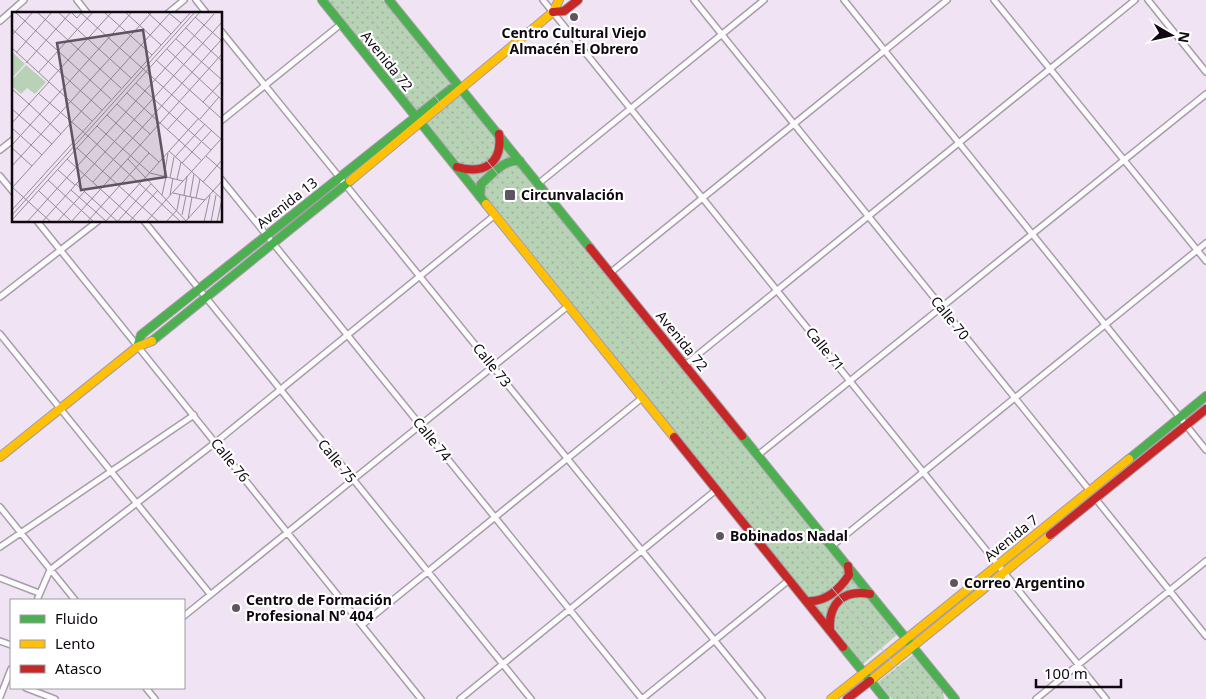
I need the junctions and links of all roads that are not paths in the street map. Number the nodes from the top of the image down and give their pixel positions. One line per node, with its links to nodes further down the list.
1 (24, 0): 21 (street)
2 (77, 0): 17 (street)
3 (184, 0): 18 (street)
4 (196, 0): 19 (street)
5 (322, 0): 22 (main road, Avenida 72)
6 (389, 0): 29 (main road, Avenida 72)
7 (543, 0): 20 (street, Calle 71)
8 (559, 0): 20 (main road, Avenida 13)
9 (578, 0): 20 (main road, Avenida 13)
10 (694, 0): 24 (street, Calle 70)
11 (764, 0): 24 (street)
12 (844, 0): 25 (street)
13 (947, 0): 25 (street)
14 (994, 0): 26 (street)
15 (1135, 0): 26 (street)
16 (1148, 0): 27 (street)
17 (86, 12)
18 (169, 12)
19 (205, 12)
20 (553, 12): 29 (main road, Avenida 13); 31 (street, Calle 71)
21 (0, 21)
22 (340, 24): 28 (street); 33 (main road, Avenida 72)
23 (222, 32): 28 (street, Calle 73)
24 (722, 34): 31 (street); 34 (street, Calle 70)
25 (885, 50): 34 (street); 37 (street)
26 (1050, 69): 37 (street); 39 (street)
27 (1206, 72)
28 (266, 86): 32 (street); 43 (street, Calle 73)
29 (460, 87): 33 (main road, Avenida 13); 35 (main road, Avenida 72)
30 (1206, 94): 39 (street)
31 (631, 108): 46 (street); 49 (street, Calle 71)
32 (222, 120)
33 (418, 120): 41 (main road, Avenida 72); 43 (main road, Avenida 13); 45 (main road, Avenida 13)
34 (794, 124): 49 (street); 51 (street, Calle 70)
35 (498, 134): 40 (main road, Avenida 72); 41 (main road)
36 (12, 141): 38 (street)
37 (959, 143): 51 (street); 56 (street)
38 (0, 150)
39 (1124, 160): 56 (street); 59 (street)
40 (520, 161): 46 (main road, Avenida 72); 48 (main road)
41 (456, 167): 48 (main road, Avenida 72)
42 (0, 176): 47 (street)
43 (340, 177): 45 (street, Calle 73); 55 (main road, Avenida 13)
44 (222, 180): 55 (street, Calle 74)
45 (345, 184): 57 (main road, Avenida 13); 63 (street, Calle 73)
46 (538, 184): 62 (main road, Avenida 72)
47 (12, 191)
48 (480, 197): 50 (main road, Avenida 72)
49 (703, 198): 62 (street); 65 (street, Calle 71)
50 (495, 215): 63 (street); 68 (main road, Avenida 72)
51 (868, 216): 65 (street); 69 (street, Calle 70)
52 (38, 222): 60 (street, Calle 76)
53 (97, 222): 60 (street)
54 (145, 222): 64 (street, Calle 75)
55 (266, 234): 57 (street, Calle 74); 64 (main road, Avenida 13)
56 (1033, 234): 69 (street); 70 (street)
57 (273, 243): 67 (main road, Avenida 13); 72 (street, Calle 74)
58 (1206, 243): 59 (street)
59 (1197, 250): 61 (street); 70 (street)
60 (61, 251): 66 (street); 73 (street, Calle 76)
61 (1206, 261)
62 (610, 272): 74 (main road, Avenida 72)
63 (421, 277): 72 (street); 75 (street, Calle 73)
64 (200, 288): 67 (street, Calle 75); 73 (main road, Avenida 13)
65 (777, 290): 74 (street); 76 (street, Calle 71)
66 (0, 297)
67 (205, 297): 73 (main road, Avenida 13); 77 (street, Calle 75)
68 (568, 306): 75 (street); 79 (main road, Avenida 72)
69 (942, 308): 76 (street); 80 (street, Calle 70)
70 (1105, 324): 80 (street); 84 (street)
71 (0, 334): 81 (street)
72 (348, 336): 77 (street); 85 (street, Calle 74)
73 (137, 347): 81 (main road, Avenida 13); 83 (street, Calle 76)
74 (685, 365): 89 (main road, Avenida 72)
75 (493, 366): 85 (street); 91 (street, Calle 73)
76 (851, 382): 89 (street); 93 (street, Calle 71)
77 (280, 390): 87 (street); 94 (street, Calle 75)
78 (1206, 396): 84 (main road, Avenida 7)
79 (642, 398): 91 (street); 95 (main road, Avenida 72)
80 (1014, 398): 93 (street); 96 (street, Calle 70)
81 (60, 408): 90 (main road, Avenida 13); 92 (street)
82 (1206, 409): 86 (main road, Avenida 7)
83 (194, 415): 87 (street, Calle 76); 92 (street)
84 (1180, 417): 86 (street); 96 (main road, Avenida 7)
85 (420, 425): 94 (street); 100 (street, Calle 74)
86 (1186, 425): 88 (street); 97 (main road, Avenida 7)
87 (216, 442): 98 (street); 101 (street, Calle 76)
88 (1206, 450)
89 (758, 456): 103 (main road, Avenida 72)
90 (0, 457)
91 (567, 458): 100 (street); 105 (street, Calle 73)
92 (111, 472): 98 (street); 102 (street)
93 (923, 472): 103 (street); 107 (street, Calle 71)
94 (352, 480): 101 (street); 110 (street, Calle 75)
95 (716, 490): 105 (street); 113 (main road, Avenida 72)
96 (1089, 490): 97 (street, Calle 70); 107 (main road, Avenida 7)
97 (1096, 498): 111 (main road, Avenida 7); 114 (street, Calle 70)
98 (136, 502): 109 (street); 116 (street)
99 (0, 507): 102 (street)
100 (495, 517): 110 (street); 121 (street, Calle 74)
101 (288, 532): 116 (street); 123 (street, Calle 76)
102 (21, 533): 104 (street); 109 (street)
103 (832, 546): 108 (main road, Avenida 72)
104 (0, 547)
105 (643, 551): 121 (street); 127 (street, Calle 73)
106 (1206, 562): 114 (street)
107 (998, 564): 111 (street, Calle 71); 126 (main road, Avenida 7)
108 (848, 566): 117 (main road, Avenida 72); 120 (main road)
109 (50, 570): 115 (street); 119 (street)
110 (427, 571): 123 (street); 129 (street, Calle 75)
111 (1004, 572): 128 (main road, Avenida 7); 130 (street, Calle 71)
112 (0, 578): 115 (street)
113 (789, 580): 120 (main road, Avenida 72); 127 (street)
114 (1170, 591): 125 (street, Calle 70); 130 (street)
115 (39, 593): 118 (street)
116 (210, 594): 122 (street)
117 (870, 594): 124 (main road); 126 (main road, Avenida 72)
118 (37, 599)
119 (74, 599)
120 (806, 601): 124 (main road, Avenida 72)
121 (570, 610): 129 (street); 143 (street, Calle 74)
122 (185, 615)
123 (362, 625): 140 (street, Calle 76)
124 (830, 630): 131 (main road, Avenida 72)
125 (1206, 636)
126 (906, 638): 128 (main road, Avenida 72); 131 (main road, Avenida 7)
127 (715, 640): 143 (street); 144 (street, Calle 73)
128 (913, 646): 133 (main road, Avenida 7); 136 (main road, Avenida 72)
129 (502, 664): 141 (street); 142 (street, Calle 75)
130 (1079, 665): 150 (street); 151 (street, Calle 71)
131 (864, 673): 133 (main road, Avenida 72); 145 (main road, Avenida 7)
132 (9, 681): 137 (street)
133 (870, 681): 146 (main road, Avenida 7); 147 (main road, Avenida 72)
134 (29, 689): 138 (street)
135 (147, 689): 139 (street)
136 (947, 689): 148 (main road); 149 (main road, Avenida 72)
137 (0, 697)
138 (55, 699)
139 (155, 699)
140 (421, 699)
141 (460, 699)
142 (531, 699)
143 (642, 699)
144 (762, 699)
145 (831, 699)
146 (847, 699)
147 (885, 699)
148 (947, 699)
149 (955, 699)
150 (1036, 699)
151 (1106, 699)

